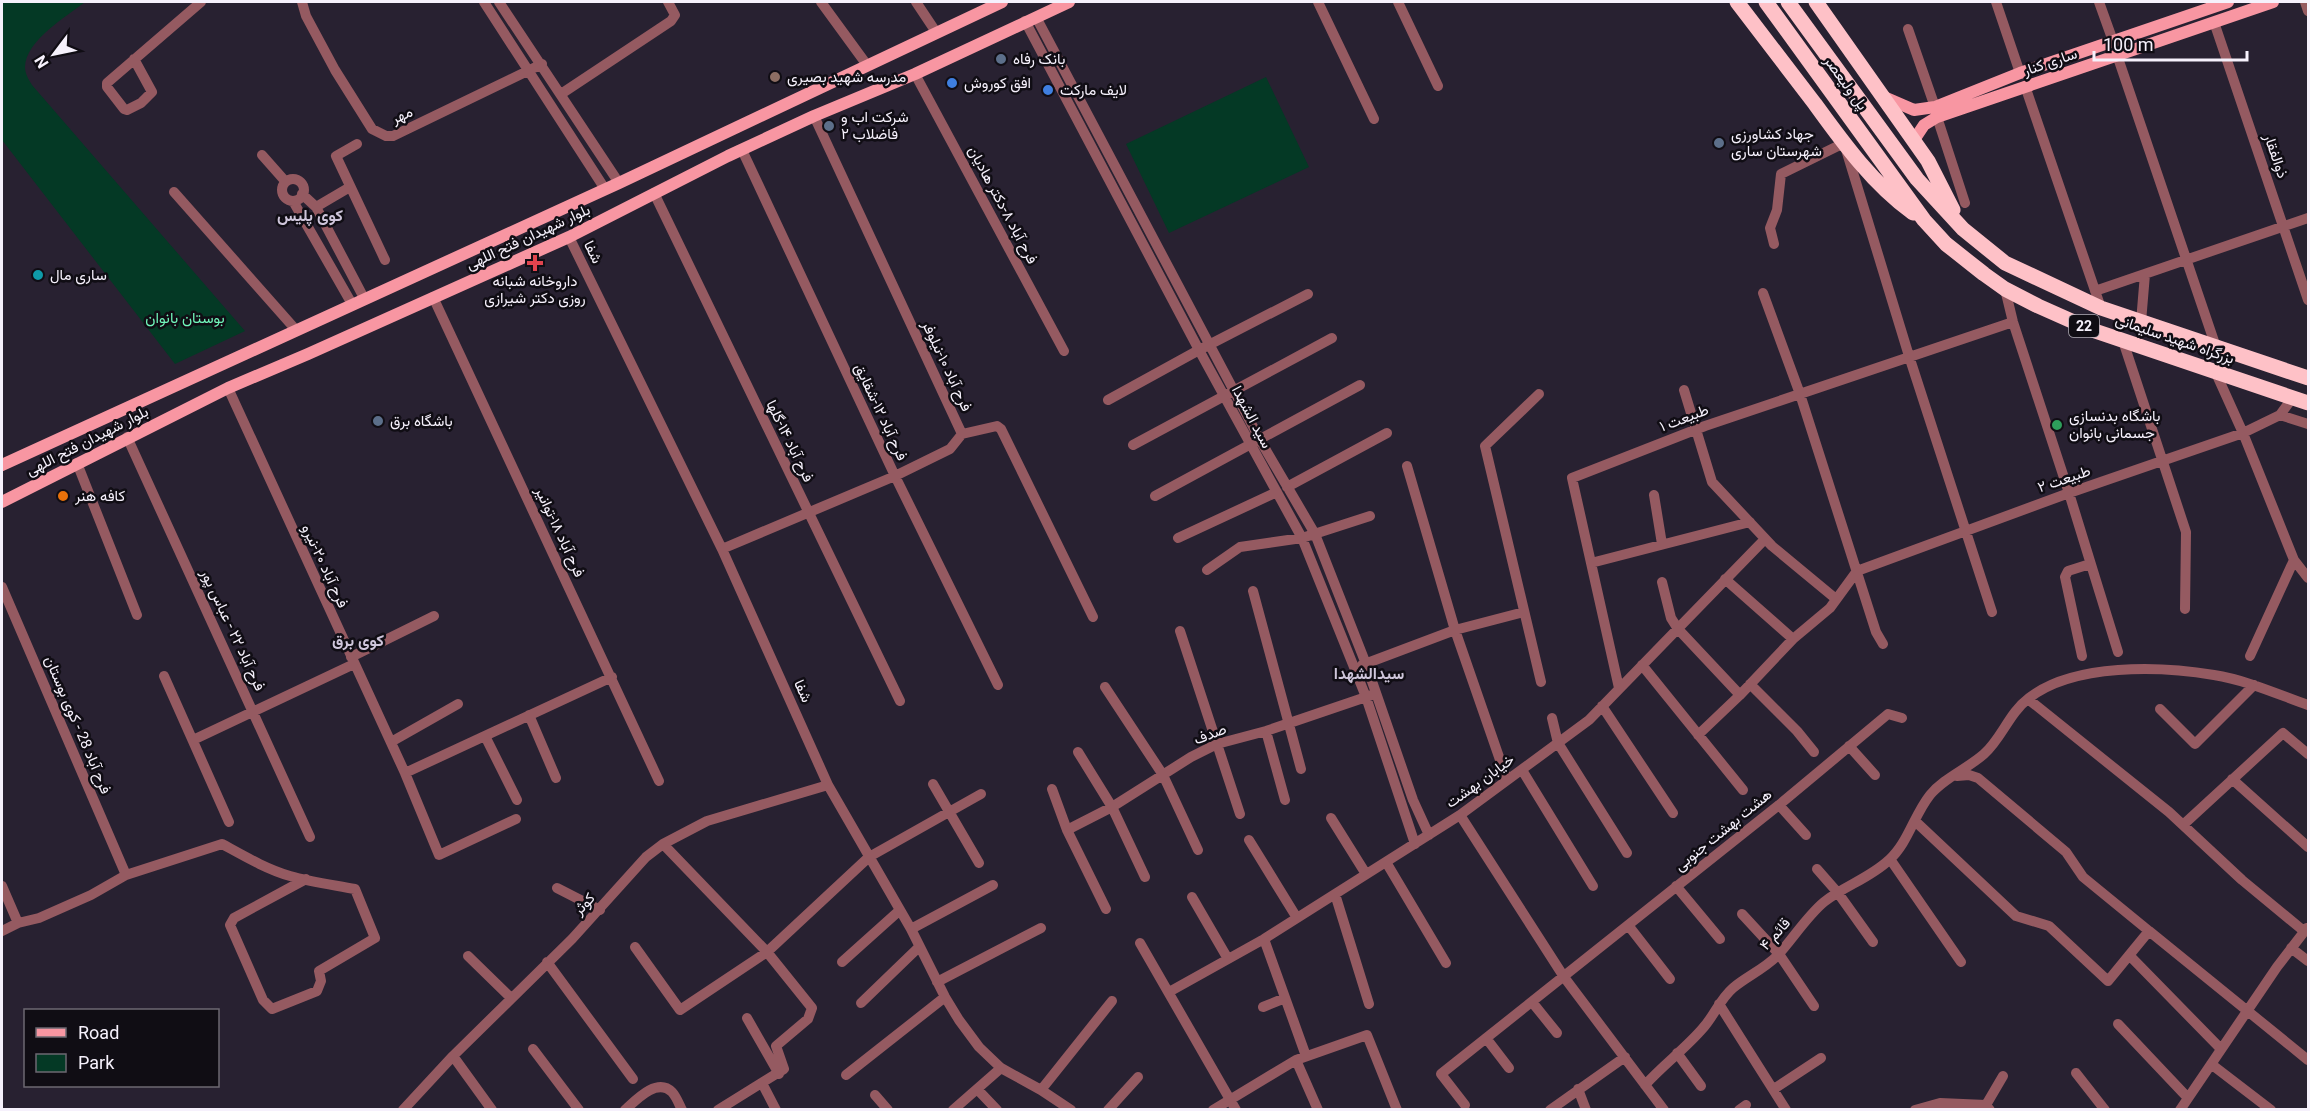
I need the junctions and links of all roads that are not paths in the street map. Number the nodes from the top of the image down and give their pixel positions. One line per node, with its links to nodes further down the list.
1 (201, 2): 31 (street)
2 (302, 2): 34 (street, مهر)
3 (484, 2): 34 (street)
4 (499, 2): 32 (street)
5 (668, 2): 39 (street)
6 (821, 2): 33 (street)
7 (916, 2): 26 (street)
8 (1002, 2): 26 (main road, بلوار شهیدان فتح اللهی)
9 (1069, 2): 23 (main road, بلوار شهیدان فتح اللهی)
10 (1318, 2): 43 (street)
11 (1398, 2): 37 (street)
12 (1737, 2): 45 (highway)
13 (1766, 2): 52 (highway, پل ولیعصر / 22)
14 (1788, 2): 49 (highway, پل ولیعصر / 22)
15 (1816, 2): 40 (highway)
16 (1996, 2): 35 (street)
17 (2099, 2): 28 (street)
18 (2228, 2): 21 (main road, ساری کنار)
19 (2274, 2): 24 (main road, ساری کنار)
20 (2305, 2): 22 (street)
21 (2209, 5): 24 (main road); 28 (main road, ساری کنار)
22 (2308, 11)
23 (1031, 19): 27 (street, سید الشهدا); 29 (street, سید الشهدا); 36 (main road, بلوار شهیدان فتح اللهی)
24 (2214, 22): 30 (main road, ساری کنار); 63 (street, ذوالفقار)
25 (1908, 28): 41 (street)
26 (936, 32): 33 (main road, بلوار شهیدان فتح اللهی)
27 (1048, 38): 29 (street); 70 (street, سید الشهدا)
28 (2113, 41): 30 (main road); 35 (main road, ساری کنار)
29 (1037, 44): 73 (street, سید الشهدا)
30 (2117, 55): 38 (main road, ساری کنار); 68 (street)
31 (134, 59): 31 (street)
32 (542, 64): 34 (street, مهر); 39 (street)
33 (867, 65): 51 (main road, بلوار شهیدان فتح اللهی)
34 (530, 70): 54 (street)
35 (2020, 73): 38 (main road); 41 (main road, ساری کنار)
36 (915, 74): 42 (main road, بلوار شهیدان فتح اللهی); 89 (street, فرح آباد ۸-دکتر هادیان)
37 (1438, 86)
38 (2025, 86): 41 (main road, ساری کنار); 72 (street)
39 (561, 94): 51 (street)
40 (1884, 97): 41 (main road, ساری کنار); 44 (highway)
41 (1936, 112): 44 (main road, ساری کنار); 59 (street)
42 (814, 116): 47 (main road, بلوار شهیدان فتح اللهی); 107 (street, فرح آباد ۱۰-نیلوفر)
43 (1374, 119)
44 (1914, 140): 64 (highway)
45 (1844, 143): 62 (highway); 66 (street); 90 (street)
46 (357, 144): 53 (street)
47 (742, 150): 56 (main road, بلوار شهیدان فتح اللهی); 116 (street, فرح آباد ۱۲-شقایق)
48 (262, 155): 50 (street)
49 (1917, 179): 64 (highway, بزرگراه شهید سلیمانی / 22)
50 (285, 181): 57 (street); 58 (street)
51 (619, 183): 54 (main road, بلوار شهیدان فتح اللهی)
52 (1899, 186): 62 (highway, بزرگراه شهید سلیمانی / 22)
53 (350, 187): 60 (street); 67 (street)
54 (605, 189): 77 (main road, بلوار شهیدان فتح اللهی)
55 (174, 192): 83 (street)
56 (654, 193): 65 (main road, بلوار شهیدان فتح اللهی); 124 (street, فرح آباد ۱۴-گلها)
57 (303, 194): 58 (street); 60 (street)
58 (293, 201): 79 (street)
59 (1965, 203)
60 (316, 207): 77 (street)
61 (2308, 218): 63 (street)
62 (1924, 220): 71 (highway, بزرگراه شهید سلیمانی / 22)
63 (2284, 226): 68 (street); 78 (street, ذوالفقار)
64 (1963, 229): 80 (highway, بزرگراه شهید سلیمانی / 22)
65 (569, 237): 76 (main road, بلوار شهیدان فتح اللهی); 133 (street, شفا)
66 (1774, 244)
67 (385, 260)
68 (2187, 260): 69 (street); 87 (street)
69 (2145, 274): 72 (street); 82 (street)
70 (1180, 286): 73 (street); 86 (street, سید الشهدا)
71 (2005, 289): 81 (street); 85 (highway, بزرگراه شهید سلیمانی / 22)
72 (2095, 291): 80 (street)
73 (1168, 293): 88 (street, سید الشهدا)
74 (1763, 293): 98 (street)
75 (1308, 294): 86 (street)
76 (433, 297): 94 (main road, بلوار شهیدان فتح اللهی); 164 (street, فرح آباد ۱۸-توانیر)
77 (364, 298): 79 (main road, بلوار شهیدان فتح اللهی)
78 (2308, 300)
79 (351, 304): 83 (main road, بلوار شهیدان فتح اللهی)
80 (2101, 308): 82 (highway, بزرگراه شهید سلیمانی / 22)
81 (2013, 322): 90 (street, طبیعت ۱); 119 (street)
82 (2141, 322): 87 (highway, بزرگراه شهید سلیمانی / 22)
83 (296, 330): 114 (main road, بلوار شهیدان فتح اللهی)
84 (1332, 338): 96 (street)
85 (2123, 341): 91 (highway, بزرگراه شهید سلیمانی / 22); 112 (street)
86 (1210, 344): 88 (street); 96 (street, سید الشهدا)
87 (2216, 347): 92 (highway, بزرگراه شهید سلیمانی / 22)
88 (1199, 350): 96 (street, سید الشهدا); 100 (street)
89 (1064, 351)
90 (1909, 356): 98 (street, طبیعت ۱); 127 (street)
91 (2215, 371): 99 (highway, بزرگراه شهید سلیمانی / 22); 106 (street)
92 (2308, 378)
93 (1360, 385): 109 (street)
94 (228, 388): 108 (main road, بلوار شهیدان فتح اللهی); 159 (street, فرح آباد ۲۰-نیرو)
95 (1684, 390): 104 (street)
96 (1229, 393): 109 (street, سید الشهدا); 110 (street); 111 (street, سید الشهدا)
97 (1539, 394): 146 (street)
98 (1800, 394): 104 (street, طبیعت ۱); 138 (street)
99 (2293, 398): 101 (highway, بزرگراه شهید سلیمانی / 22); 102 (street)
100 (1108, 400)
101 (2308, 403)
102 (2280, 415): 103 (street); 106 (street, طبیعت ۲)
103 (2308, 424)
104 (1696, 429): 126 (street); 135 (street, طبیعت ۱)
105 (1387, 433): 118 (street)
106 (2243, 433): 112 (street, طبیعت ۲); 134 (street)
107 (962, 434): 116 (street); 150 (street, فرح آباد ۱۰-نیلوفر)
108 (127, 437): 113 (main road, بلوار شهیدان فتح اللهی); 180 (street, فرح آباد ۲۲ - عباس پور)
109 (1260, 440): 111 (street); 118 (street, سید الشهدا)
110 (1133, 445)
111 (1250, 446): 118 (street, سید الشهدا); 121 (street)
112 (2163, 462): 119 (street, طبیعت ۲); 145 (street)
113 (77, 463): 117 (main road, بلوار شهیدان فتح اللهی); 148 (street)
114 (2, 465)
115 (1407, 466): 153 (street)
116 (895, 476): 124 (street); 167 (street, فرح آباد ۱۲-شقایق)
117 (41, 482): 122 (main road); 123 (main road, بلوار شهیدان فتح اللهی)
118 (1282, 489): 128 (street, سید الشهدا); 129 (street); 130 (street, سید الشهدا)
119 (2069, 493): 127 (street, طبیعت ۲); 136 (street)
120 (1653, 495): 132 (street)
121 (1155, 496)
122 (2, 497)
123 (2, 502)
124 (807, 512): 133 (street); 175 (street, فرح آباد ۱۴-گلها)
125 (1370, 516): 128 (street)
126 (1750, 522): 131 (street); 132 (street)
127 (1966, 531): 138 (street, طبیعت ۲); 147 (street)
128 (1315, 534): 130 (street); 160 (street, سید الشهدا)
129 (1178, 538)
130 (1302, 538): 137 (street); 162 (street, سید الشهدا)
131 (1765, 539): 140 (street, خیابان بهشت); 144 (street)
132 (1662, 544): 135 (street)
133 (722, 549): 207 (street, شفا)
134 (2294, 560): 139 (street); 158 (street)
135 (1591, 563): 170 (street, طبیعت ۱)
136 (2090, 564): 156 (street); 157 (street)
137 (1207, 570)
138 (1857, 571): 144 (street); 155 (street)
139 (2308, 578)
140 (1725, 579): 151 (street, خیابان بهشت); 154 (street)
141 (1662, 582): 151 (street)
142 (2, 587): 240 (street, فرح آباد 28 - کوی بوستان)
143 (1253, 591): 184 (street)
144 (1836, 599): 154 (street)
145 (2185, 609)
146 (1524, 612): 153 (street); 165 (street)
147 (1992, 612)
148 (137, 615)
149 (434, 616): 159 (street)
150 (1093, 617)
151 (1678, 629): 161 (street, خیابان بهشت); 172 (street)
152 (1180, 630): 191 (street)
153 (1455, 630): 160 (street); 204 (street)
154 (1793, 639): 166 (street)
155 (1883, 644)
156 (2118, 652)
157 (2082, 656)
158 (2250, 656)
159 (352, 661): 180 (street); 189 (street, فرح آباد ۲۰-نیرو)
160 (1366, 664): 162 (street); 171 (street, سید الشهدا)
161 (1642, 665): 170 (street, خیابان بهشت); 186 (street)
162 (1354, 668): 173 (street, سید الشهدا)
163 (164, 676): 188 (street)
164 (612, 677): 181 (street); 205 (street, فرح آباد ۱۸-توانیر)
165 (1541, 682)
166 (1750, 684): 172 (street); 194 (street)
167 (998, 685)
168 (2254, 685): 174 (street, قائم ۴); 177 (street, قائم ۴); 179 (street)
169 (1105, 687): 199 (street)
170 (1620, 688): 178 (street, خیابان بهشت)
171 (1377, 693): 173 (street, صدف); 225 (street, سید الشهدا)
172 (1740, 695): 186 (street)
173 (1366, 697): 184 (street, صدف); 230 (street, سید الشهدا)
174 (2028, 699): 201 (street, قائم ۴); 223 (street)
175 (900, 701)
176 (458, 704): 189 (street)
177 (2308, 705)
178 (1602, 706): 190 (street, خیابان بهشت); 216 (street)
179 (2160, 709)
180 (254, 710): 188 (street); 227 (street, فرح آباد ۲۲ - عباس پور)
181 (529, 715): 187 (street); 202 (street)
182 (1552, 718): 190 (street)
183 (1902, 718): 192 (street, هشت بهشت جنوبی)
184 (1289, 723): 185 (street, صدف); 196 (street)
185 (1266, 731): 191 (street, صدف); 212 (street)
186 (1698, 735): 209 (street)
187 (485, 736): 198 (street); 211 (street)
188 (193, 740): 222 (street)
189 (391, 742): 198 (street, فرح آباد ۲۰-نیرو)
190 (1558, 743): 197 (street, خیابان بهشت); 233 (street)
191 (1217, 744): 199 (street, صدف); 217 (street)
192 (1849, 746): 200 (street); 213 (street, هشت بهشت جنوبی)
193 (1078, 752): 214 (street)
194 (1814, 752)
195 (2308, 754): 203 (street)
196 (1300, 769)
197 (1522, 770): 204 (street, خیابان بهشت); 245 (street)
198 (405, 773): 219 (street, فرح آباد ۲۰-نیرو)
199 (1163, 775): 214 (street, صدف); 232 (street)
200 (1875, 775)
201 (1953, 777): 221 (street, قائم ۴); 262 (street)
202 (556, 778)
203 (2232, 779): 223 (street); 231 (street)
204 (1507, 780): 218 (street, خیابان بهشت)
205 (658, 781)
206 (933, 784): 215 (street)
207 (828, 785): 229 (street, کوثر); 234 (street, شفا)
208 (1052, 789): 224 (street)
209 (1743, 790)
210 (981, 794): 215 (street)
211 (517, 800)
212 (1285, 800)
213 (1779, 805): 226 (street); 246 (street, هشت بهشت جنوبی)
214 (1112, 807): 224 (street, صدف); 241 (street)
215 (949, 812): 234 (street); 237 (street)
216 (1673, 813)
217 (1240, 814)
218 (1460, 815): 225 (street, خیابان بهشت); 280 (street)
219 (516, 819)
220 (1331, 819): 239 (street)
221 (1915, 821): 235 (street, قائم ۴); 273 (street)
222 (229, 822)
223 (2183, 825): 260 (street)
224 (1067, 830): 251 (street)
225 (1429, 835): 230 (street, خیابان بهشت)
226 (1806, 835)
227 (310, 837)
228 (1249, 840): 255 (street)
229 (663, 843): 252 (street, کوثر); 270 (street)
230 (1415, 844): 236 (street, خیابان بهشت)
231 (2308, 847)
232 (1198, 850)
233 (1627, 853)
234 (869, 857): 253 (street, شفا); 270 (street)
235 (1890, 859): 248 (street, قائم ۴); 278 (street)
236 (1386, 862): 239 (street, خیابان بهشت); 279 (street)
237 (979, 863)
238 (1817, 869): 248 (street)
239 (1366, 874): 249 (street, خیابان بهشت)
240 (126, 875): 242 (street); 256 (street)
241 (1145, 877)
242 (306, 879): 242 (street)
243 (993, 885): 258 (street)
244 (2, 886): 256 (street)
245 (1593, 886)
246 (1676, 886): 257 (street, هشت بهشت جنوبی); 264 (street)
247 (557, 888): 252 (street)
248 (1838, 893): 265 (street); 271 (street, قائم ۴)
249 (1335, 894): 255 (street, خیابان بهشت); 290 (street)
250 (1192, 897): 274 (street)
251 (1106, 909)
252 (600, 910): 276 (street, کوثر)
253 (900, 910): 258 (street, شفا); 277 (street)
254 (1742, 914): 271 (street)
255 (1297, 918): 263 (street, خیابان بهشت)
256 (18, 923): 261 (street)
257 (1628, 925): 280 (street, هشت بهشت جنوبی); 281 (street)
258 (911, 928): 268 (street, شفا)
259 (1041, 928): 282 (street)
260 (2307, 929): 269 (street)
261 (2, 931)
262 (2149, 931): 273 (street); 294 (street)
263 (1264, 939): 274 (street, خیابان بهشت); 286 (street)
264 (1720, 939)
265 (1873, 942)
266 (1140, 943): 283 (street)
267 (635, 947): 270 (street)
268 (920, 947): 282 (street, شفا); 289 (street)
269 (2291, 948): 275 (street); 294 (street)
270 (767, 952): 311 (street)
271 (1779, 954): 291 (street, قائم ۴); 292 (street)
272 (468, 956): 285 (street)
273 (2130, 956): 300 (street)
274 (1228, 959): 283 (street, خیابان بهشت)
275 (2308, 961)
276 (547, 962): 285 (street, کوثر); 315 (street)
277 (842, 962)
278 (1962, 962)
279 (1446, 963)
280 (1564, 977): 288 (street, هشت بهشت جنوبی); 303 (street)
281 (1670, 979)
282 (937, 982): 284 (street, شفا)
283 (1169, 992): 324 (street)
284 (945, 997): 308 (street, شفا); 312 (street)
285 (511, 998): 302 (street, کوثر)
286 (1285, 998): 293 (street); 304 (street)
287 (1112, 1001): 322 (street)
288 (1532, 1002): 297 (street); 298 (street, هشت بهشت جنوبی)
289 (861, 1003)
290 (1369, 1004)
291 (1719, 1004): 301 (street, قائم ۴); 321 (street)
292 (1814, 1006)
293 (1263, 1007)
294 (2247, 1011): 300 (street); 306 (street)
295 (747, 1018): 311 (street)
296 (2118, 1024): 325 (street)
297 (1557, 1034)
298 (1486, 1038): 309 (street); 326 (street, هشت بهشت جنوبی)
299 (533, 1049): 330 (street)
300 (2221, 1049): 307 (street)
301 (1677, 1053): 317 (street, قائم ۴); 318 (street)
302 (453, 1056): 328 (street, کوثر); 329 (street)
303 (1625, 1057): 317 (street); 320 (street)
304 (1301, 1058): 324 (street); 342 (street); 343 (street)
305 (1821, 1058): 321 (street)
306 (2308, 1060)
307 (2211, 1064): 325 (street); 351 (street)
308 (1000, 1068): 319 (street); 322 (street, شفا)
309 (1509, 1068)
310 (2076, 1073): 349 (street)
311 (779, 1074): 316 (street)
312 (846, 1075)
313 (2003, 1076): 327 (street)
314 (1138, 1077): 339 (street)
315 (633, 1079)
316 (762, 1083): 333 (street); 334 (street)
317 (1645, 1085): 346 (street)
318 (1701, 1086)
319 (977, 1089): 336 (street); 337 (street)
320 (1578, 1089): 344 (street); 345 (street)
321 (1774, 1089): 347 (street)
322 (1041, 1090): 338 (street, شفا)
323 (874, 1095): 335 (street)
324 (1231, 1098): 340 (street); 341 (street)
325 (2188, 1098): 350 (street)
326 (1465, 1105)
327 (1988, 1107): 348 (street)
328 (403, 1110)
329 (492, 1110)
330 (579, 1110)
331 (625, 1110): 332 (street)
332 (682, 1110)
333 (718, 1110)
334 (776, 1110)
335 (888, 1110)
336 (953, 1110)
337 (997, 1110)
338 (1071, 1110)
339 (1108, 1110)
340 (1213, 1110)
341 (1236, 1110)
342 (1318, 1110)
343 (1396, 1110)
344 (1550, 1110)
345 (1586, 1110)
346 (1664, 1110)
347 (1786, 1110)
348 (1915, 1110)
349 (2105, 1110)
350 (2180, 1110)
351 (2271, 1110)

